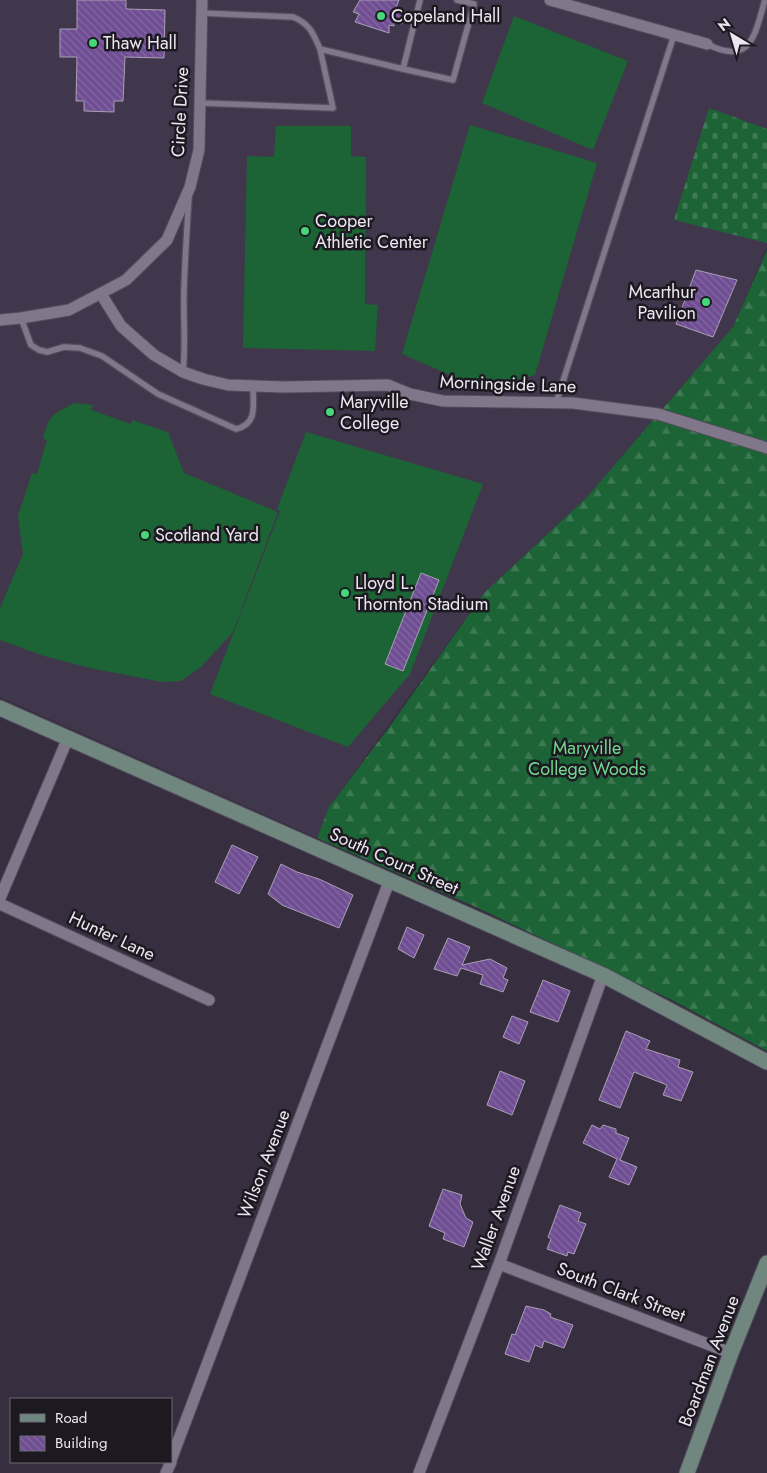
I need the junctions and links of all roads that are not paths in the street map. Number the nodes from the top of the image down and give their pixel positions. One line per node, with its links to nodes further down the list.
1 (202, 0): 6 (street, Circle Drive)
2 (420, 0): 10 (lane)
3 (457, 0): 10 (lane)
4 (550, 0): 7 (street)
5 (766, 0): 8 (lane)
6 (201, 13): 9 (lane); 11 (street, Circle Drive)
7 (674, 35): 8 (street); 18 (lane)
8 (707, 44)
9 (320, 49): 10 (lane); 11 (lane)
10 (403, 69)
11 (200, 104): 12 (street, Circle Drive)
12 (190, 187): 13 (street, Circle Drive); 16 (lane)
13 (101, 294): 14 (street, Circle Drive); 16 (street, Morningside Lane)
14 (21, 318): 15 (street, Circle Drive); 17 (lane)
15 (0, 320)
16 (183, 372): 17 (street, Morningside Lane)
17 (253, 386): 18 (street, Morningside Lane)
18 (556, 403): 19 (street, Morningside Lane)
19 (767, 448)
20 (0, 708): 21 (street, South Court Street)
21 (68, 738): 22 (street, South Court Street); 23 (street)
22 (390, 879): 25 (street, South Court Street); 31 (street, Wilson Avenue)
23 (0, 898)
24 (0, 904): 26 (street, Hunter Lane)
25 (603, 975): 27 (street, South Court Street); 29 (street, Waller Avenue)
26 (209, 1000)
27 (767, 1062)
28 (767, 1263): 30 (street, Boardman Avenue)
29 (498, 1264): 30 (street, South Clark Street); 32 (street, Waller Avenue)
30 (731, 1353): 33 (street, Boardman Avenue)
31 (172, 1458)
32 (420, 1473)
33 (687, 1473)

